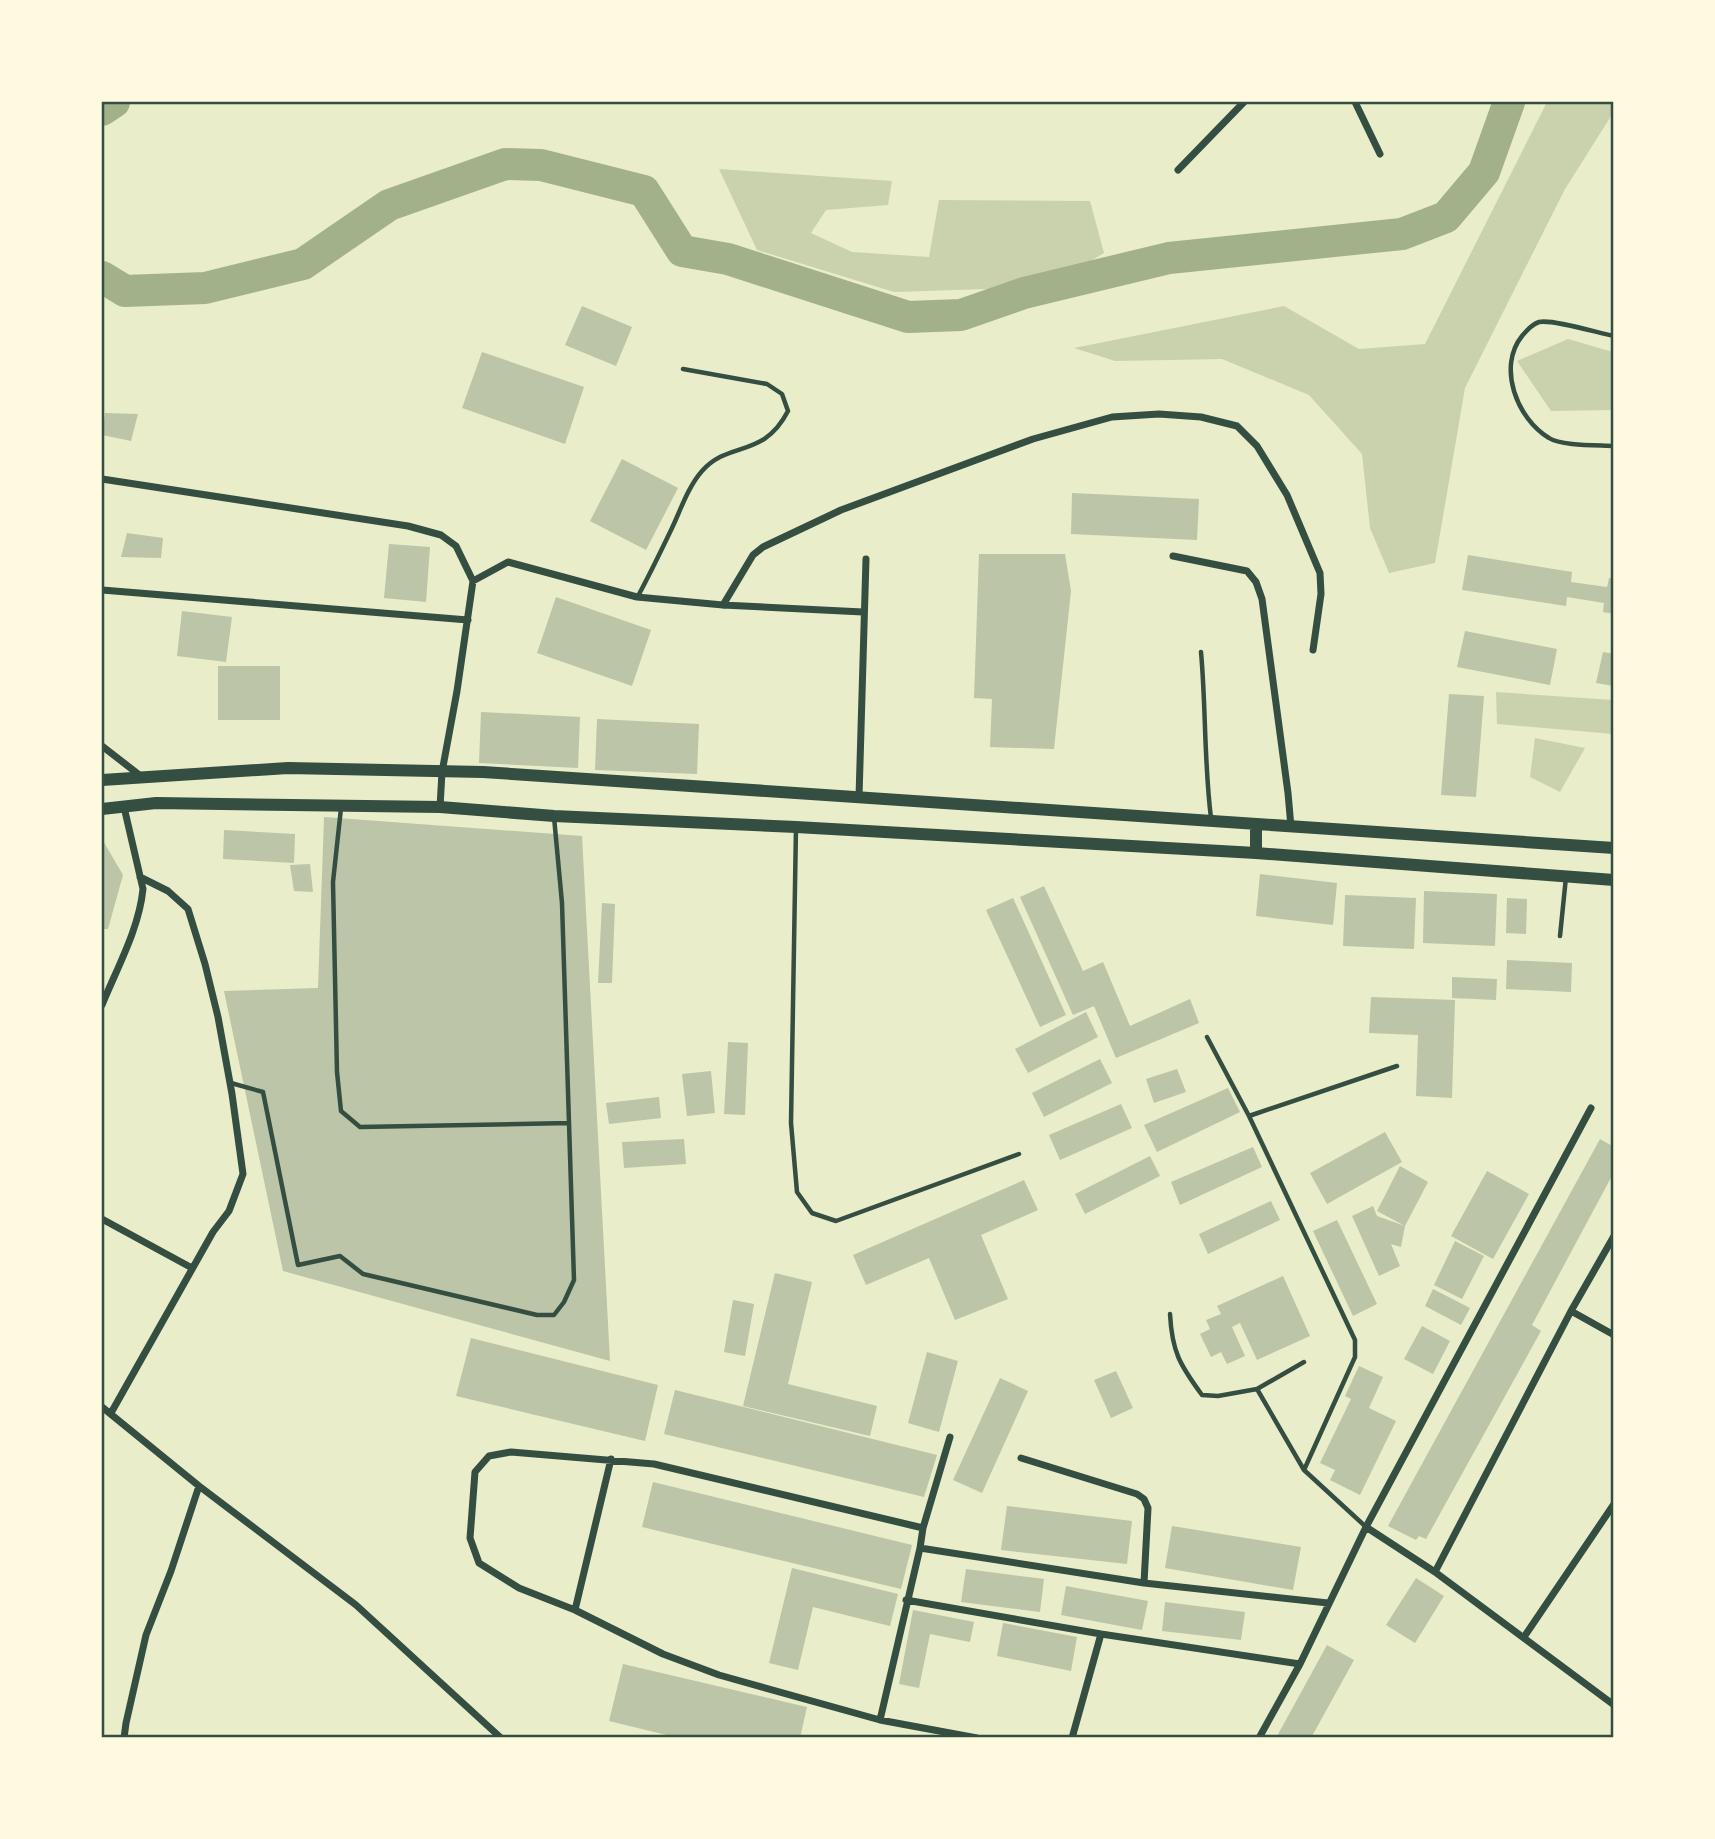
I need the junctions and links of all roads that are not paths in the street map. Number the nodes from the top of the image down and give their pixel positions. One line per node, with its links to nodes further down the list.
1 (1244, 102): 4 (street)
2 (1355, 102): 3 (street)
3 (1380, 154)
4 (1178, 170)
5 (1614, 336): 7 (lane)
6 (683, 369): 13 (lane)
7 (1614, 446)
8 (102, 479): 11 (street)
9 (1173, 556): 32 (street)
10 (866, 559): 15 (street)
11 (472, 581): 13 (street); 16 (street)
12 (102, 590): 16 (street)
13 (637, 597): 14 (street)
14 (723, 605): 15 (street); 17 (street)
15 (863, 612): 23 (street)
16 (468, 620): 20 (street)
17 (1313, 650)
18 (1202, 652): 29 (lane)
19 (102, 746): 21 (street)
20 (442, 772): 21 (main road); 23 (main road); 26 (street)
21 (142, 777): 22 (main road)
22 (102, 780)
23 (859, 797): 29 (main road)
24 (341, 806): 25 (main road); 26 (main road); 45 (lane)
25 (124, 807): 27 (main road); 36 (street)
26 (440, 807): 28 (main road)
27 (102, 809)
28 (554, 816): 31 (main road); 45 (lane)
29 (1211, 822): 30 (main road)
30 (1256, 824): 32 (main road); 34 (main road)
31 (796, 827): 34 (main road); 46 (lane)
32 (1291, 827): 33 (main road)
33 (1614, 848)
34 (1256, 853): 35 (main road)
35 (1566, 876): 37 (main road); 38 (lane)
36 (140, 877): 39 (street); 42 (street)
37 (1614, 880)
38 (1560, 936)
39 (102, 1005)
40 (1207, 1037): 44 (lane)
41 (1396, 1066): 44 (lane)
42 (230, 1083): 45 (lane); 49 (street)
43 (1591, 1108): 63 (street)
44 (1249, 1116): 60 (lane)
45 (569, 1123)
46 (1019, 1154)
47 (102, 1219): 49 (street)
48 (1614, 1236): 50 (street)
49 (192, 1268): 56 (street)
50 (1571, 1311): 52 (street); 66 (street)
51 (1170, 1314): 54 (lane)
52 (1614, 1335)
53 (1304, 1362): 54 (lane)
54 (1257, 1389): 60 (lane)
55 (102, 1407): 56 (street)
56 (111, 1413): 61 (street)
57 (950, 1437): 64 (street)
58 (1021, 1458): 67 (street)
59 (611, 1459): 64 (street); 70 (street); 70 (street)
60 (1304, 1470): 63 (lane)
61 (199, 1486): 76 (street); 77 (street)
62 (1614, 1504): 72 (street)
63 (1366, 1527): 66 (street); 69 (street)
64 (923, 1528): 65 (street)
65 (920, 1548): 67 (street); 68 (street)
66 (1435, 1572): 72 (street)
67 (1144, 1583): 69 (street)
68 (906, 1600): 71 (street); 75 (street)
69 (1328, 1603): 73 (street)
70 (575, 1610): 75 (street)
71 (1101, 1634): 73 (street); 79 (street)
72 (1524, 1637): 74 (street)
73 (1300, 1664): 80 (street)
74 (1614, 1705)
75 (880, 1720): 78 (street)
76 (124, 1738)
77 (501, 1738)
78 (977, 1738)
79 (1072, 1738)
80 (1259, 1738)

